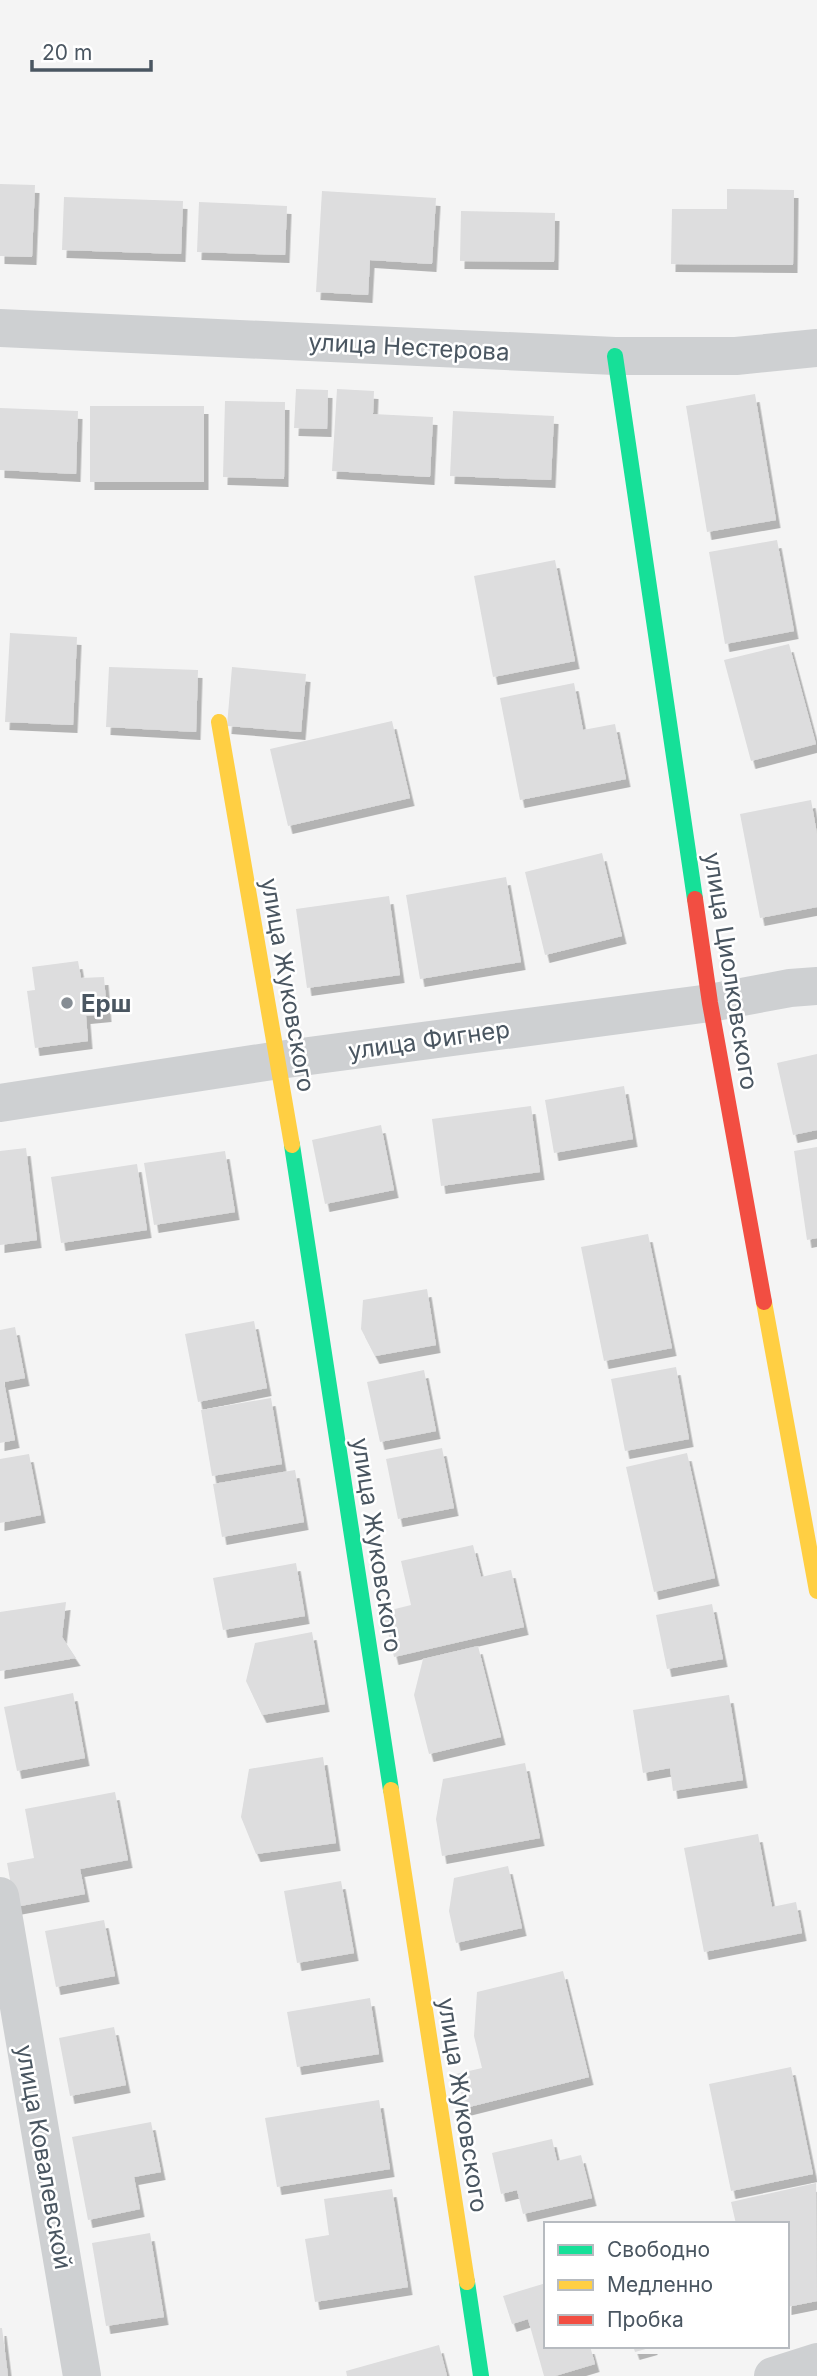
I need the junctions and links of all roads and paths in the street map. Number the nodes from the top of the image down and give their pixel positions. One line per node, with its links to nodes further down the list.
1 (0, 328): 3 (street, улица Нестерова)
2 (817, 348): 3 (street, улица Нестерова)
3 (615, 356): 6 (street, улица Циолковского)
4 (219, 722): 7 (street, улица Жуковского)
5 (817, 986): 6 (street, улица Фигнер)
6 (710, 1003): 7 (street, улица Фигнер); 9 (street, улица Циолковского)
7 (279, 1060): 8 (street, улица Фигнер); 13 (street, улица Жуковского)
8 (0, 1103)
9 (817, 1591)
10 (0, 1896): 12 (street, улица Ковалевской)
11 (817, 2362): 14 (street)
12 (82, 2376)
13 (481, 2376)
14 (773, 2376)

